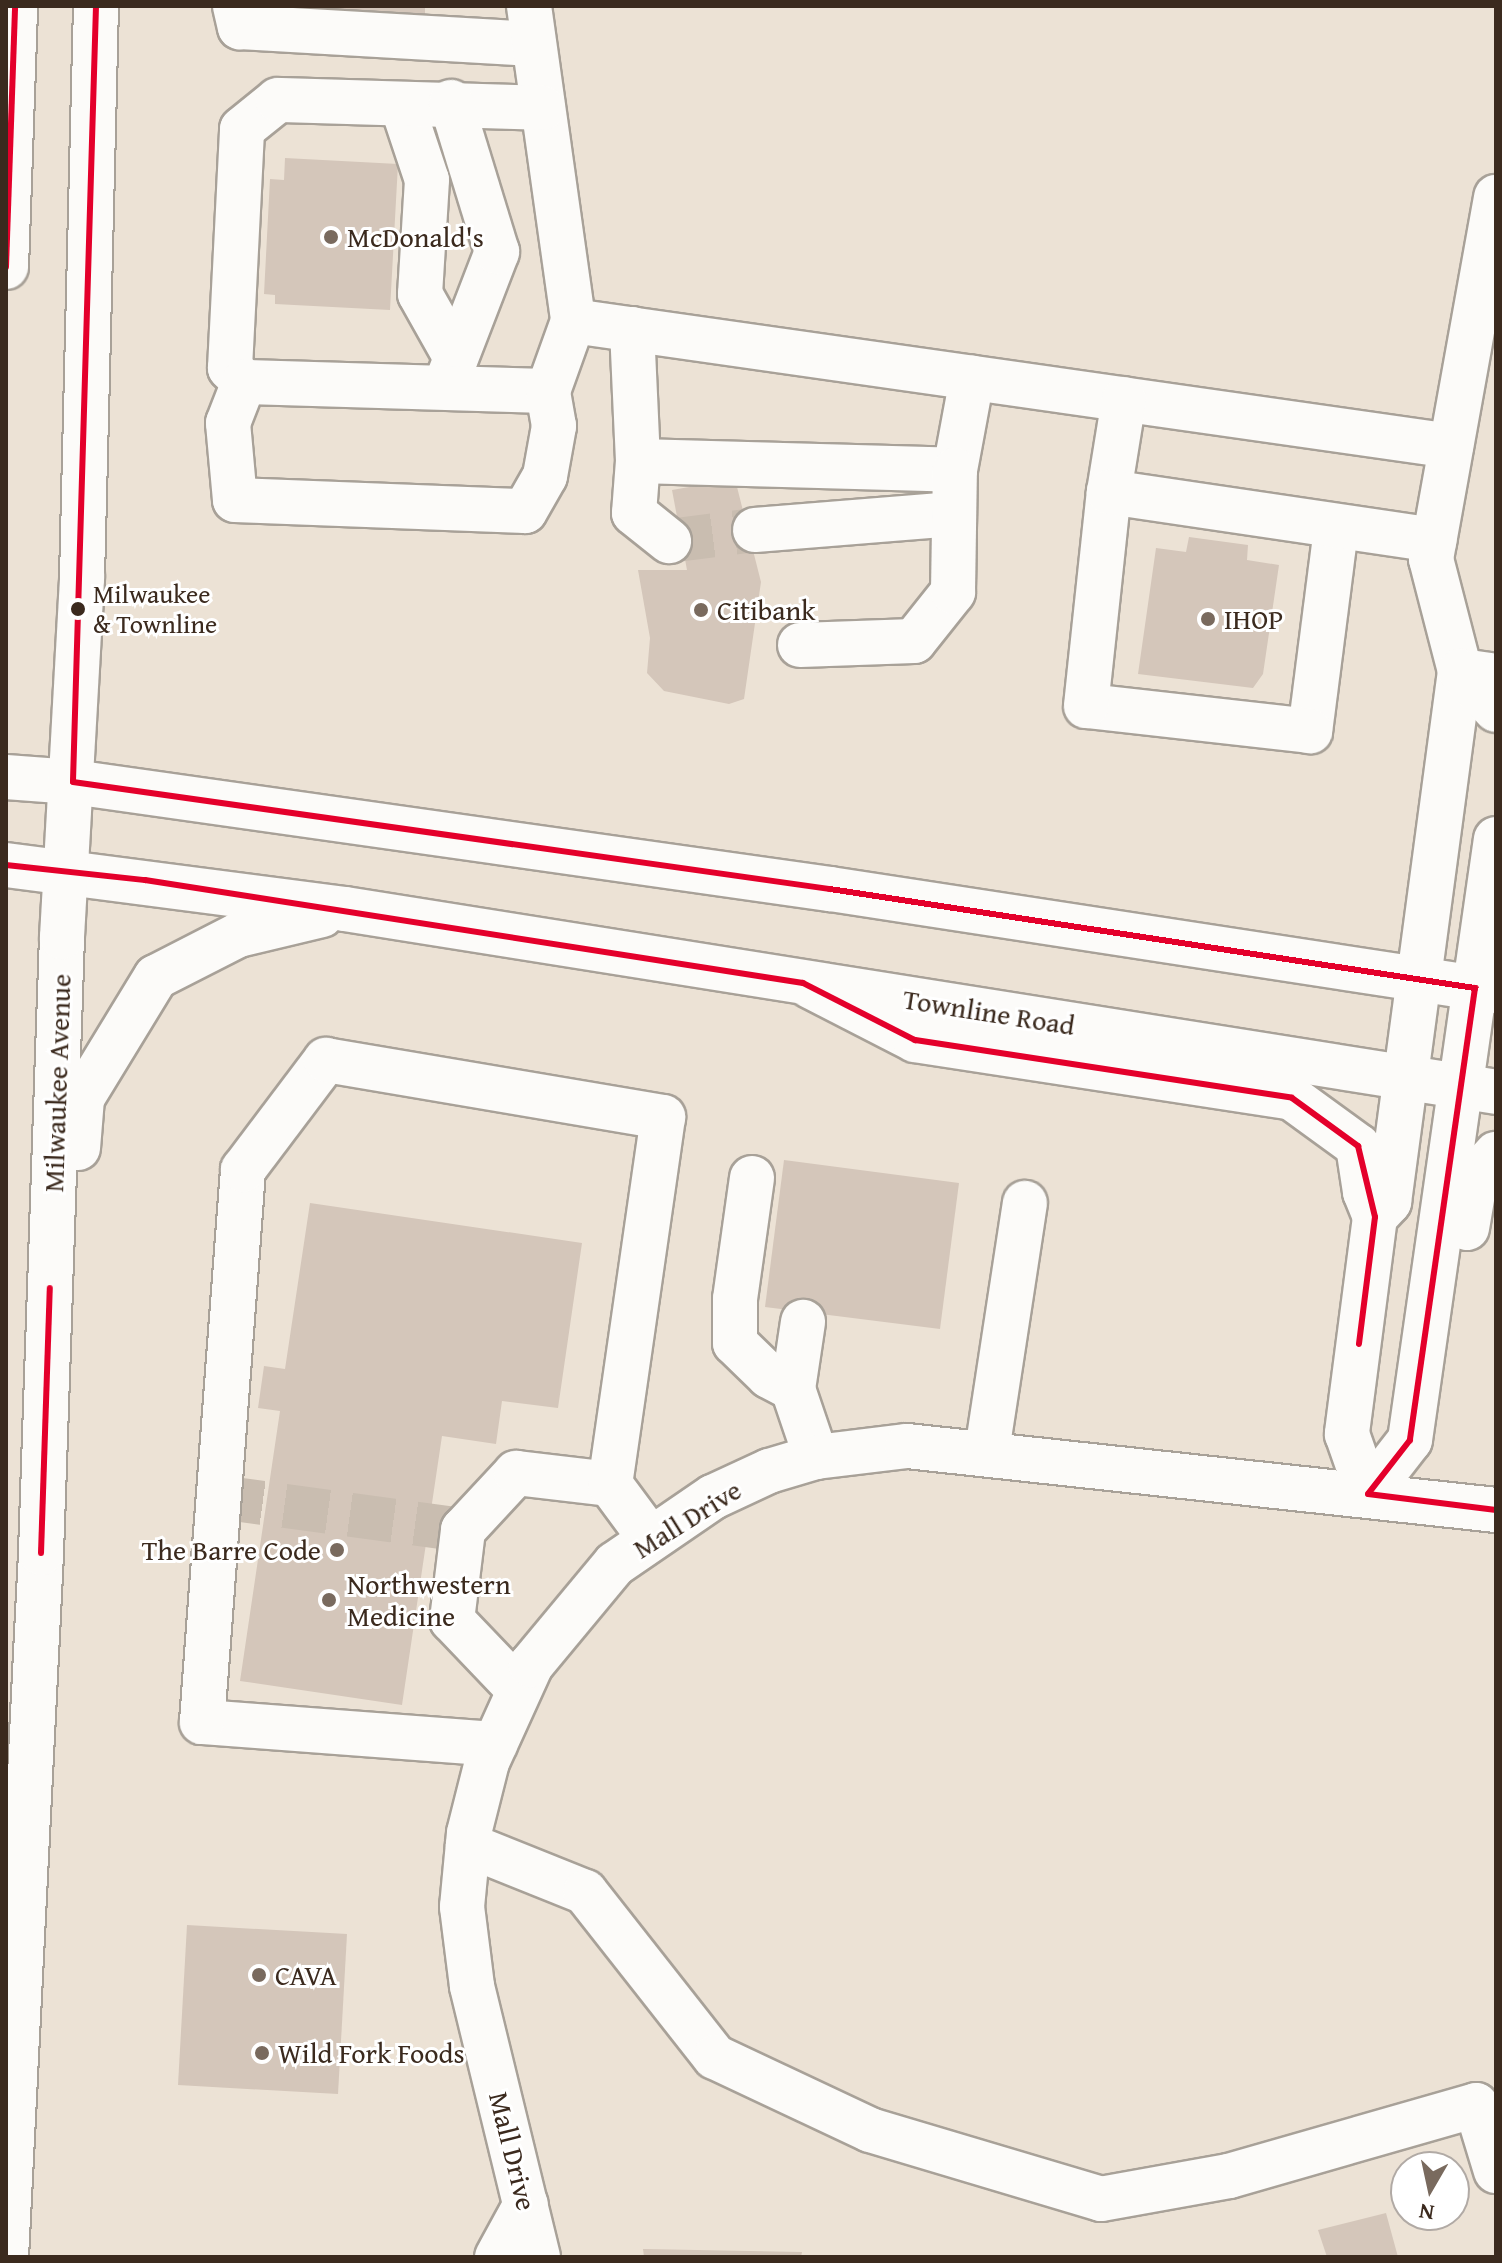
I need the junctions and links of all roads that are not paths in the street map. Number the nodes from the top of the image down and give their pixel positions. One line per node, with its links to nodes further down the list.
1 (15, 6): 9 (main road)
2 (96, 6): 30 (main road, Milwaukee Avenue)
3 (235, 6): 4 (main road)
4 (532, 25): 5 (main road)
5 (543, 108): 6 (main road); 10 (main road)
6 (453, 110): 7 (main road); 12 (main road); 14 (main road)
7 (406, 117): 12 (main road); 14 (main road)
8 (1496, 197): 17 (main road)
9 (6, 267)
10 (573, 321): 11 (main road); 15 (main road)
11 (632, 329): 13 (main road); 18 (main road)
12 (451, 371): 14 (main road); 15 (main road)
13 (972, 378): 16 (main road); 19 (main road)
14 (244, 382): 15 (main road)
15 (548, 391)
16 (1124, 399): 17 (main road); 20 (main road)
17 (1451, 446): 24 (main road)
18 (638, 461): 19 (main road); 25 (main road)
19 (955, 470): 21 (main road)
20 (1109, 492): 22 (main road); 22 (main road)
21 (953, 514): 23 (main road); 26 (main road)
22 (1336, 529): 24 (main road)
23 (755, 530)
24 (1434, 540): 27 (main road)
25 (669, 541)
26 (800, 645)
27 (1478, 673): 28 (main road); 35 (main road)
28 (1496, 710)
29 (6, 777): 30 (main road)
30 (73, 782): 33 (main road, Milwaukee Avenue); 35 (main road)
31 (1494, 862): 37 (main road)
32 (6, 865): 33 (main road, Townline Road)
33 (66, 872): 34 (main road, Townline Road); 53 (main road, Milwaukee Avenue)
34 (345, 909): 36 (main road, Townline Road); 53 (main road)
35 (1418, 980): 37 (main road); 38 (main road)
36 (803, 983): 38 (main road, Townline Road); 43 (main road)
37 (1486, 990): 39 (main road)
38 (1405, 1079): 39 (main road, Townline Road); 43 (main road)
39 (1478, 1090): 45 (main road)
40 (1496, 1154): 45 (main road)
41 (752, 1178): 46 (main road)
42 (1025, 1203): 47 (main road)
43 (1375, 1217): 50 (main road)
44 (803, 1322): 46 (main road)
45 (1417, 1386): 50 (main road)
46 (793, 1389): 48 (main road)
47 (987, 1451): 48 (main road, Mall Drive); 50 (main road, Mall Drive)
48 (816, 1457): 52 (main road, Mall Drive)
49 (610, 1484): 52 (main road); 54 (main road); 55 (main road)
50 (1368, 1494): 51 (main road, Mall Drive)
51 (1496, 1510)
52 (650, 1538): 54 (main road, Mall Drive)
53 (41, 1553): 59 (main road, Milwaukee Avenue)
54 (519, 1690): 55 (main road, Mall Drive)
55 (495, 1744): 56 (main road, Mall Drive)
56 (468, 1845): 57 (main road); 58 (main road, Mall Drive)
57 (1496, 2171)
58 (526, 2204): 60 (main road); 61 (main road, Mall Drive)
59 (6, 2257)
60 (497, 2257)
61 (538, 2257)

